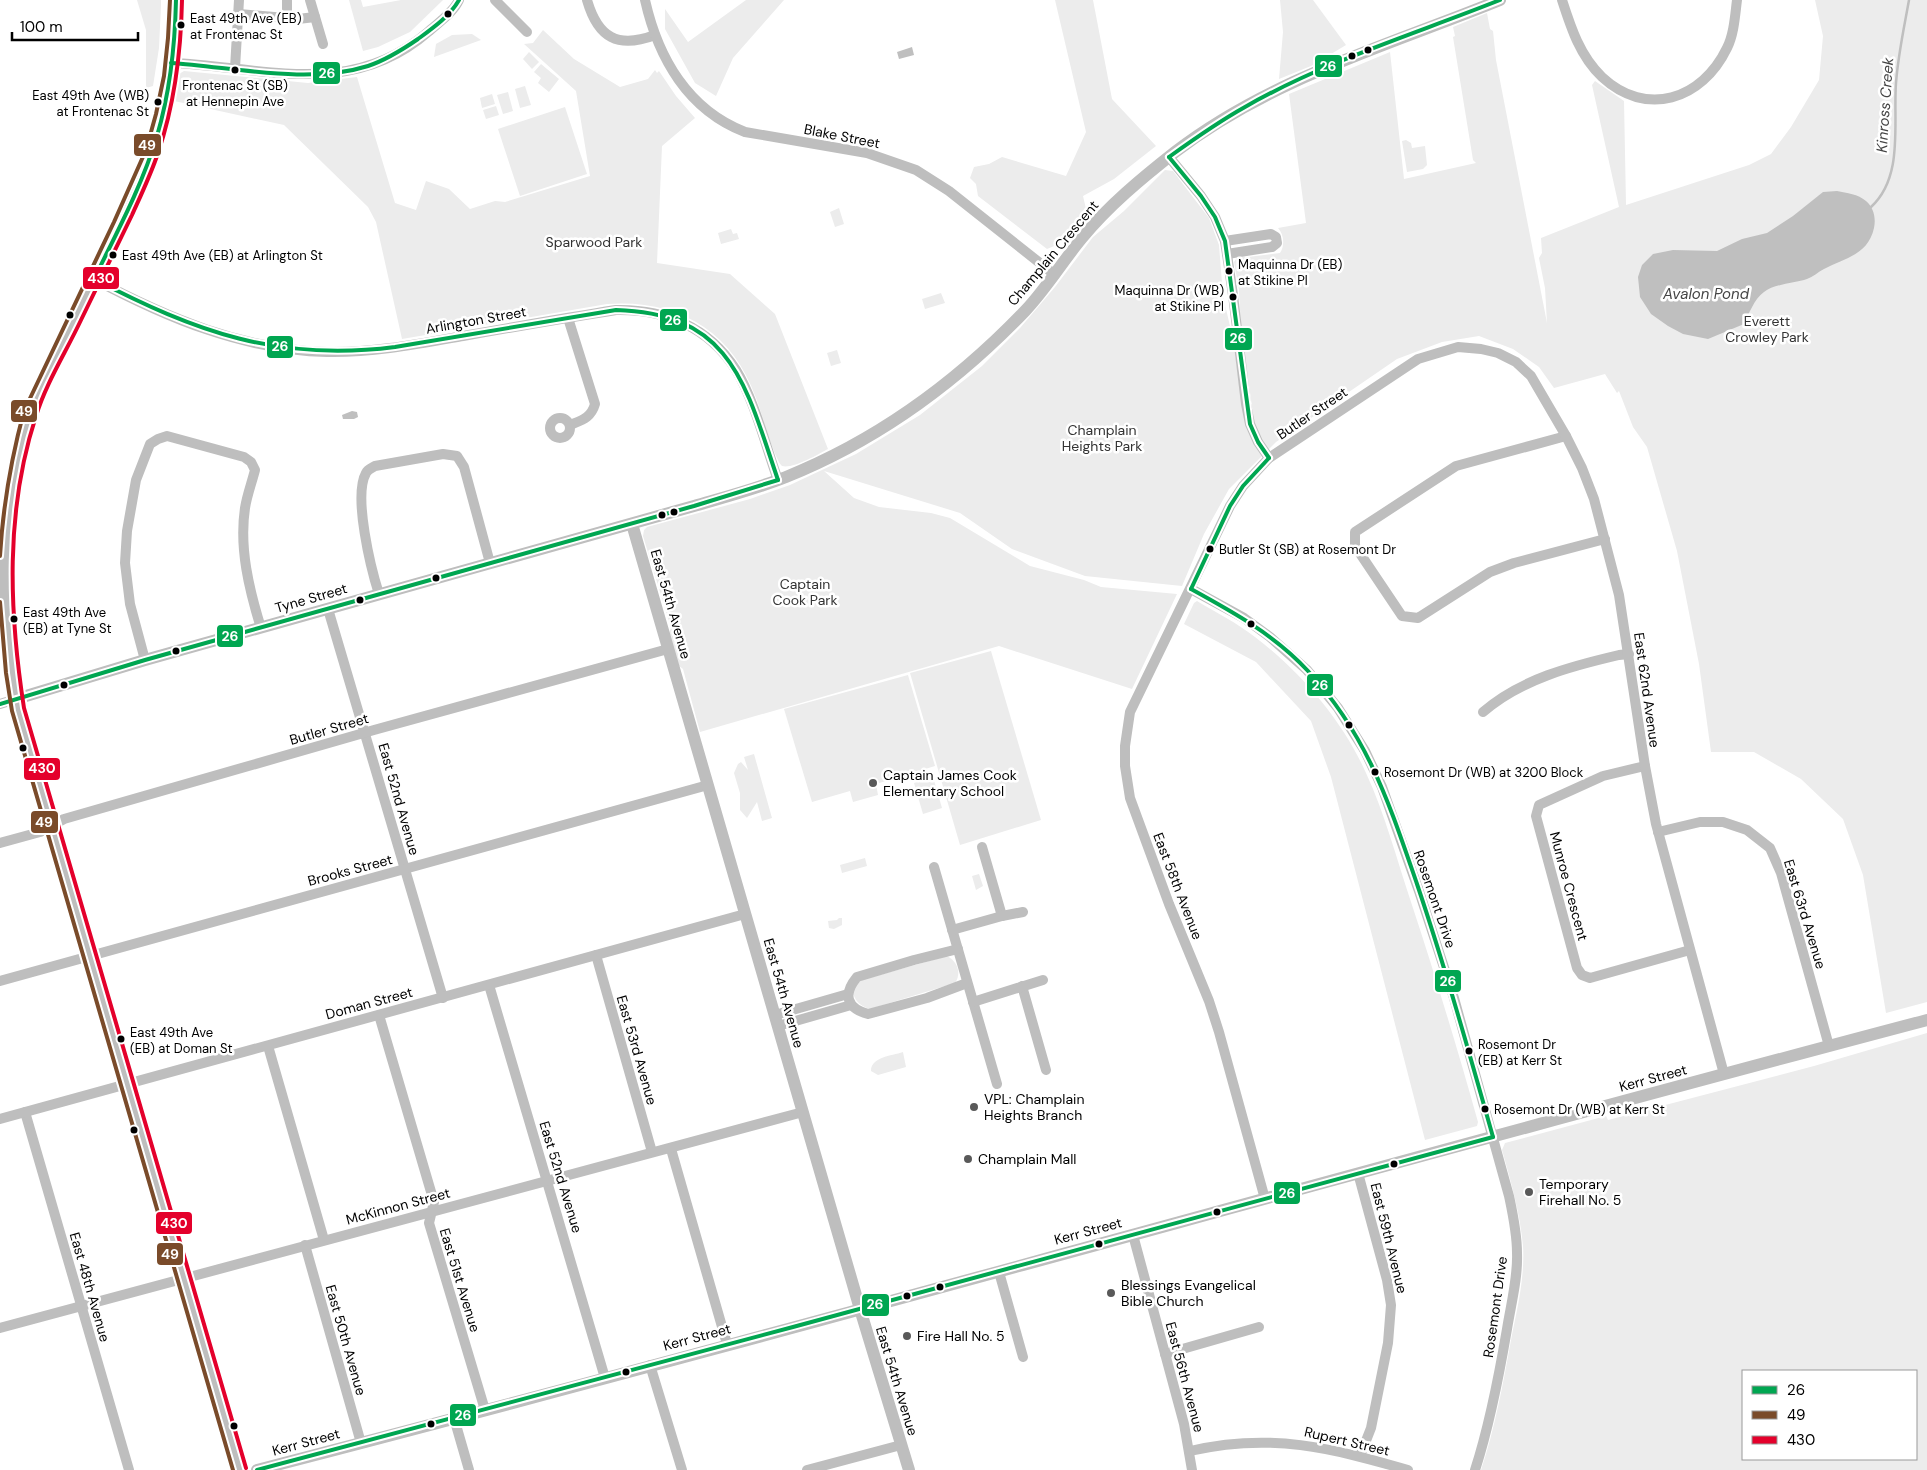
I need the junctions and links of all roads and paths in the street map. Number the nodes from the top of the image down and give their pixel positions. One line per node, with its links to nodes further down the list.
1 (176, 0): 18 (street)
2 (239, 0): 12 (street)
3 (287, 0): 14 (street)
4 (310, 0): 13 (street)
5 (459, 0): 19 (street)
6 (495, 0): 15 (street)
7 (587, 0): 16 (street)
8 (645, 0): 16 (street, Blake Street)
9 (1500, 0): 20 (street, Champlain Crescent)
10 (1562, 0): 11 (street)
11 (1737, 0)
12 (238, 14): 14 (street); 19 (street)
13 (315, 17): 14 (street); 17 (street)
14 (288, 18)
15 (527, 32)
16 (655, 35): 23 (street, Blake Street)
17 (323, 44)
18 (171, 63): 19 (street); 24 (street)
19 (235, 68)
20 (1169, 157): 21 (street); 23 (street, Champlain Crescent)
21 (1225, 241): 22 (street); 22 (street)
22 (1227, 254): 29 (street)
23 (1055, 275): 30 (street, Champlain Crescent)
24 (94, 279): 25 (street, Arlington Street); 41 (street)
25 (568, 318): 27 (street); 30 (street, Arlington Street)
26 (1481, 349): 28 (street, East 62nd Avenue); 29 (street, Butler Street)
27 (570, 425)
28 (1566, 436): 32 (street, East 62nd Avenue); 32 (street)
29 (1269, 458): 34 (street, Butler Street)
30 (778, 480): 31 (street, Champlain Crescent)
31 (632, 524): 33 (street, Tyne Street); 38 (street, East 54th Avenue)
32 (1605, 538): 39 (street, East 62nd Avenue)
33 (490, 563): 35 (street, Tyne Street); 35 (street)
34 (1192, 588): 82 (street, Rosemont Drive); 87 (street, East 58th Avenue)
35 (379, 594): 36 (street, Tyne Street)
36 (328, 609): 37 (street, Tyne Street); 44 (street, East 52nd Avenue)
37 (260, 628): 40 (street, Tyne Street); 40 (street)
38 (668, 649): 44 (street, Butler Street); 46 (street, East 54th Avenue)
39 (1629, 654): 43 (street); 45 (street, East 62nd Avenue)
40 (145, 660): 41 (street, Tyne Street)
41 (16, 699): 42 (street, Tyne Street); 47 (street)
42 (0, 704)
43 (1484, 712)
44 (365, 733): 47 (street, Butler Street); 52 (street, East 52nd Avenue)
45 (1645, 766): 48 (street, East 62nd Avenue); 58 (street, Munroe Crescent)
46 (708, 785): 52 (street, Brooks Street); 54 (street, East 54th Avenue)
47 (52, 826): 49 (street, Butler Street); 60 (street)
48 (1658, 832): 58 (street, East 62nd Avenue); 74 (street, East 63rd Avenue)
49 (0, 843)
50 (982, 847): 55 (street)
51 (934, 867): 56 (street)
52 (405, 869): 60 (street, Brooks Street); 67 (street, East 52nd Avenue)
53 (1023, 912): 55 (street)
54 (745, 914): 59 (street, Doman Street); 72 (street, East 54th Avenue)
55 (1002, 916): 56 (street)
56 (952, 930): 57 (street)
57 (958, 949): 63 (street); 66 (street)
58 (1690, 950): 76 (street, East 62nd Avenue)
59 (596, 955): 64 (street, Doman Street); 84 (street, East 53rd Avenue)
60 (89, 956): 62 (street, Brooks Street); 77 (street)
61 (1043, 980): 65 (street)
62 (0, 981)
63 (967, 983): 68 (street); 69 (street)
64 (489, 985): 67 (street, Doman Street); 86 (street, East 52nd Avenue)
65 (1022, 986): 68 (street); 75 (street)
66 (848, 994): 69 (street); 72 (street)
67 (443, 998): 70 (street, Doman Street)
68 (973, 1002): 78 (street)
69 (851, 1005): 72 (street)
70 (379, 1015): 73 (street, Doman Street); 88 (street, East 51st Avenue)
71 (1927, 1020): 74 (street, Kerr Street)
72 (776, 1021): 80 (street, East 54th Avenue)
73 (268, 1046): 77 (street, Doman Street); 90 (street)
74 (1829, 1046): 76 (street, Kerr Street)
75 (1046, 1070)
76 (1724, 1074): 82 (street, Kerr Street)
77 (126, 1084): 79 (street, Doman Street); 93 (street)
78 (997, 1084)
79 (25, 1112): 81 (street, Doman Street); 94 (street, East 48th Avenue)
80 (803, 1112): 83 (street, McKinnon Street); 95 (street, East 54th Avenue)
81 (0, 1119)
82 (1493, 1137): 85 (street, Kerr Street); 118 (street, Rosemont Drive)
83 (670, 1148): 84 (street, McKinnon Street); 98 (street)
84 (652, 1152): 86 (street, McKinnon Street)
85 (1358, 1173): 87 (street, Kerr Street); 108 (street, East 59th Avenue)
86 (547, 1180): 88 (street, McKinnon Street); 102 (street, East 52nd Avenue)
87 (1265, 1199): 89 (street, Kerr Street)
88 (432, 1211): 90 (street, McKinnon Street); 103 (street, East 51st Avenue)
89 (1133, 1235): 92 (street, Kerr Street); 99 (street, East 56th Avenue)
90 (324, 1240): 91 (street, McKinnon Street)
91 (305, 1245): 93 (street, McKinnon Street); 105 (street, East 50th Avenue)
92 (999, 1272): 95 (street, Kerr Street); 100 (street)
93 (183, 1279): 94 (street, McKinnon Street); 110 (street)
94 (82, 1306): 97 (street, McKinnon Street); 109 (street, East 48th Avenue)
95 (860, 1309): 98 (street, Kerr Street); 106 (street, East 54th Avenue)
96 (1259, 1326): 99 (street)
97 (0, 1328)
98 (728, 1344): 101 (street, Kerr Street)
99 (1165, 1354): 107 (street, East 56th Avenue)
100 (1023, 1357)
101 (650, 1365): 102 (street, Kerr Street); 113 (street)
102 (605, 1378): 103 (street, Kerr Street)
103 (485, 1410): 104 (street, Kerr Street)
104 (454, 1418): 105 (street, Kerr Street); 112 (street)
105 (361, 1443): 111 (street, Kerr Street)
106 (901, 1445): 114 (street); 115 (street, East 54th Avenue)
107 (1190, 1451): 108 (street, Rupert Street); 116 (street, East 56th Avenue)
108 (1360, 1456): 117 (street, Rupert Street)
109 (129, 1470)
110 (240, 1470)
111 (257, 1470)
112 (469, 1470)
113 (682, 1470)
114 (807, 1470)
115 (908, 1470)
116 (1192, 1470)
117 (1408, 1470)
118 (1475, 1470)

